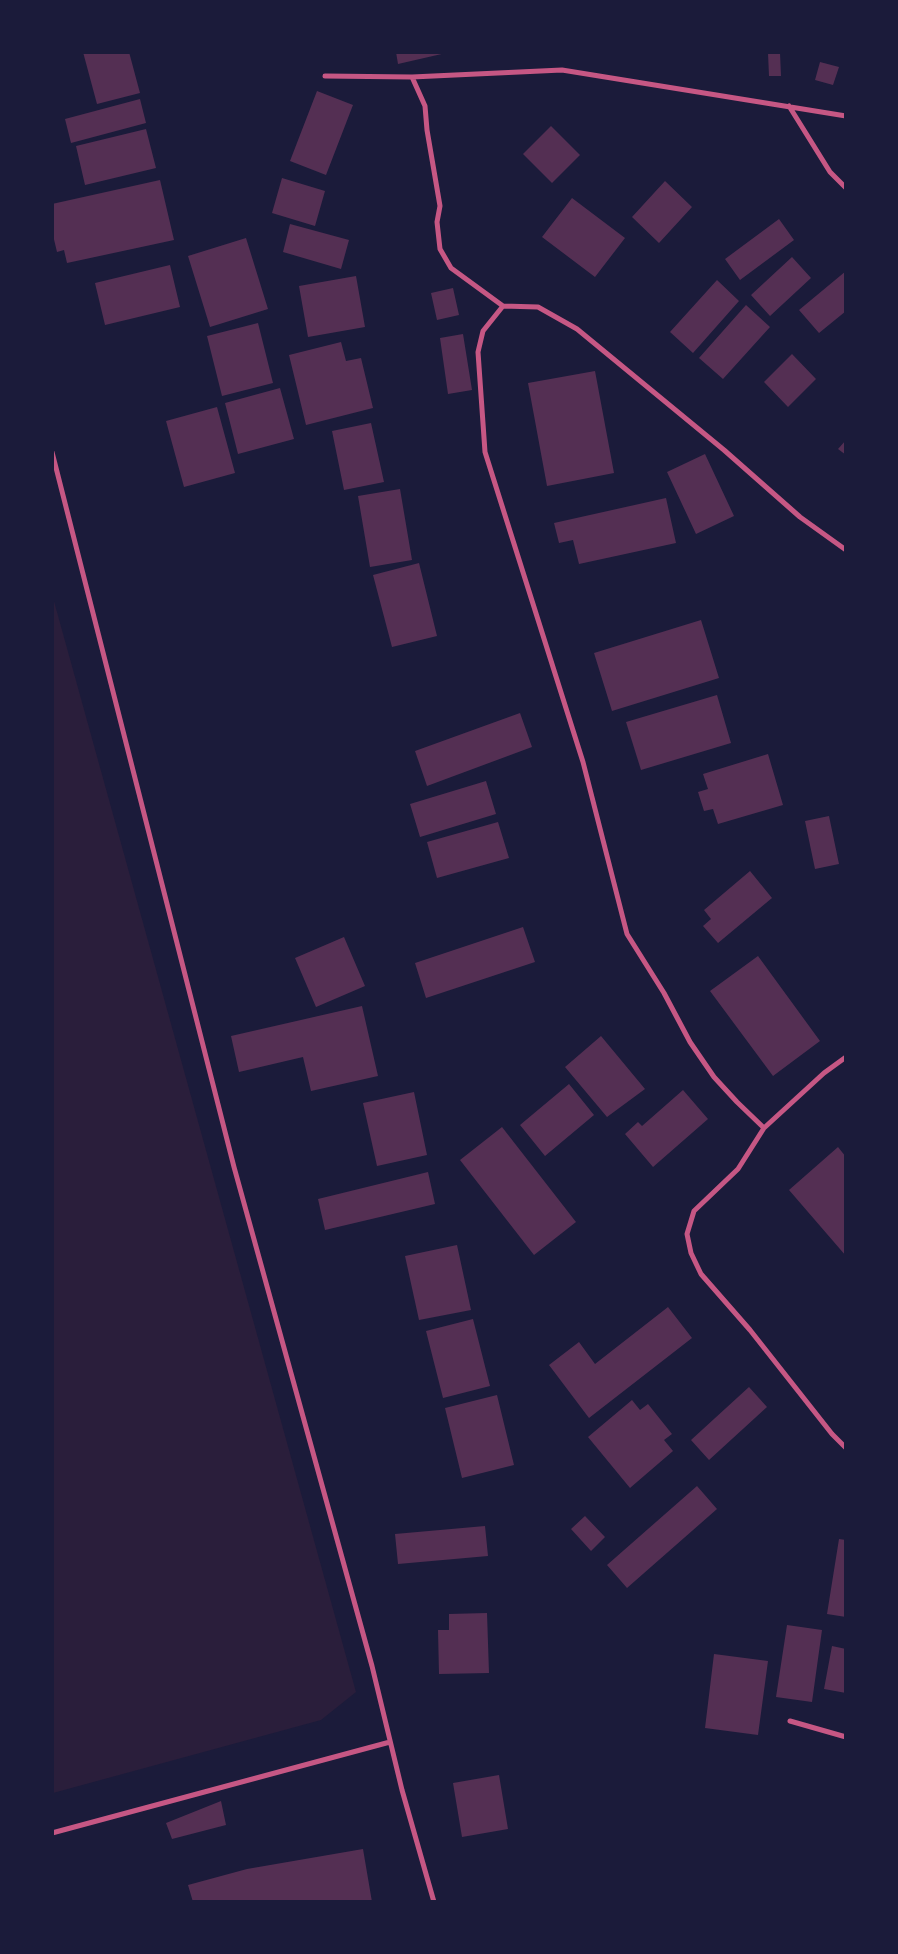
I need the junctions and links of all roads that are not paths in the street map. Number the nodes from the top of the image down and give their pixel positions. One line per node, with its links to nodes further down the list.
1 (325, 76): 2 (street)
2 (412, 77): 3 (street); 6 (street)
3 (789, 106): 4 (street); 5 (street)
4 (846, 116)
5 (846, 188)
6 (503, 306): 8 (street); 10 (street)
7 (52, 452): 14 (street)
8 (846, 550)
9 (846, 1057): 10 (street)
10 (764, 1128): 11 (street)
11 (846, 1448)
12 (790, 1721): 13 (street)
13 (846, 1737)
14 (390, 1742): 15 (street); 16 (street)
15 (52, 1833)
16 (434, 1902)

